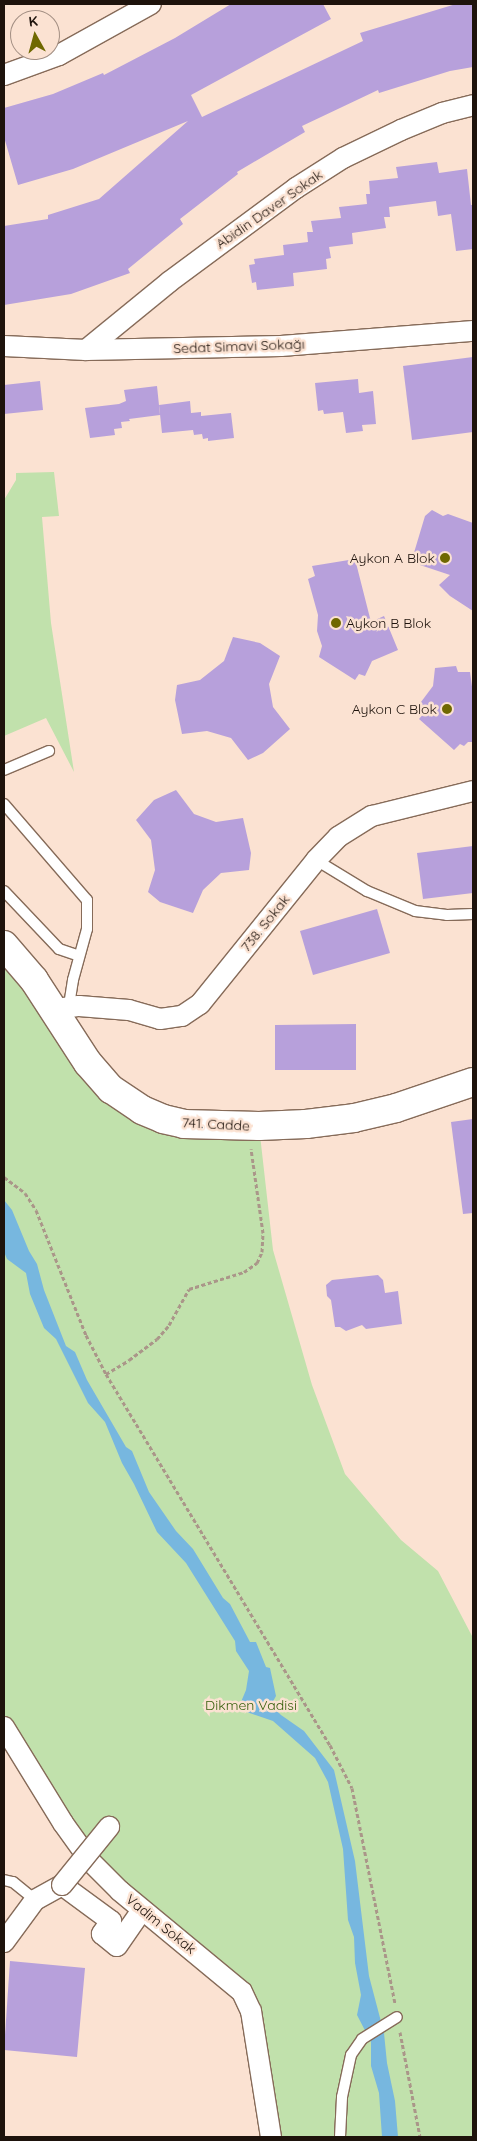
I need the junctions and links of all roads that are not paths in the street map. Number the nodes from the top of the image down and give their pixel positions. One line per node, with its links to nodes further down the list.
1 (152, 4): 2 (street)
2 (4, 74)
3 (473, 105): 6 (street, Abidin Daver Sokak)
4 (473, 331): 6 (street, Sedat Simavi Sokağı)
5 (4, 346): 6 (street, Sedat Simavi Sokağı)
6 (86, 350)
7 (49, 751): 8 (lane)
8 (4, 770)
9 (473, 791): 11 (street, 738. Sokak)
10 (4, 804): 15 (lane)
11 (316, 860): 13 (lane); 16 (street, 738. Sokak)
12 (4, 891): 15 (lane)
13 (473, 914)
14 (4, 945): 16 (street, 741. Cadde)
15 (79, 956): 16 (lane)
16 (63, 1012): 17 (street, 741. Cadde)
17 (473, 1082)
18 (4, 1727): 23 (street, Vadim Sokak)
19 (109, 1827): 21 (street, bridge)
20 (4, 1880): 22 (lane)
21 (62, 1885): 22 (street); 23 (street)
22 (36, 1900): 24 (street)
23 (142, 1910): 26 (street, Vadim Sokak)
24 (4, 1942)
25 (397, 2017): 27 (lane)
26 (270, 2137)
27 (340, 2137)

